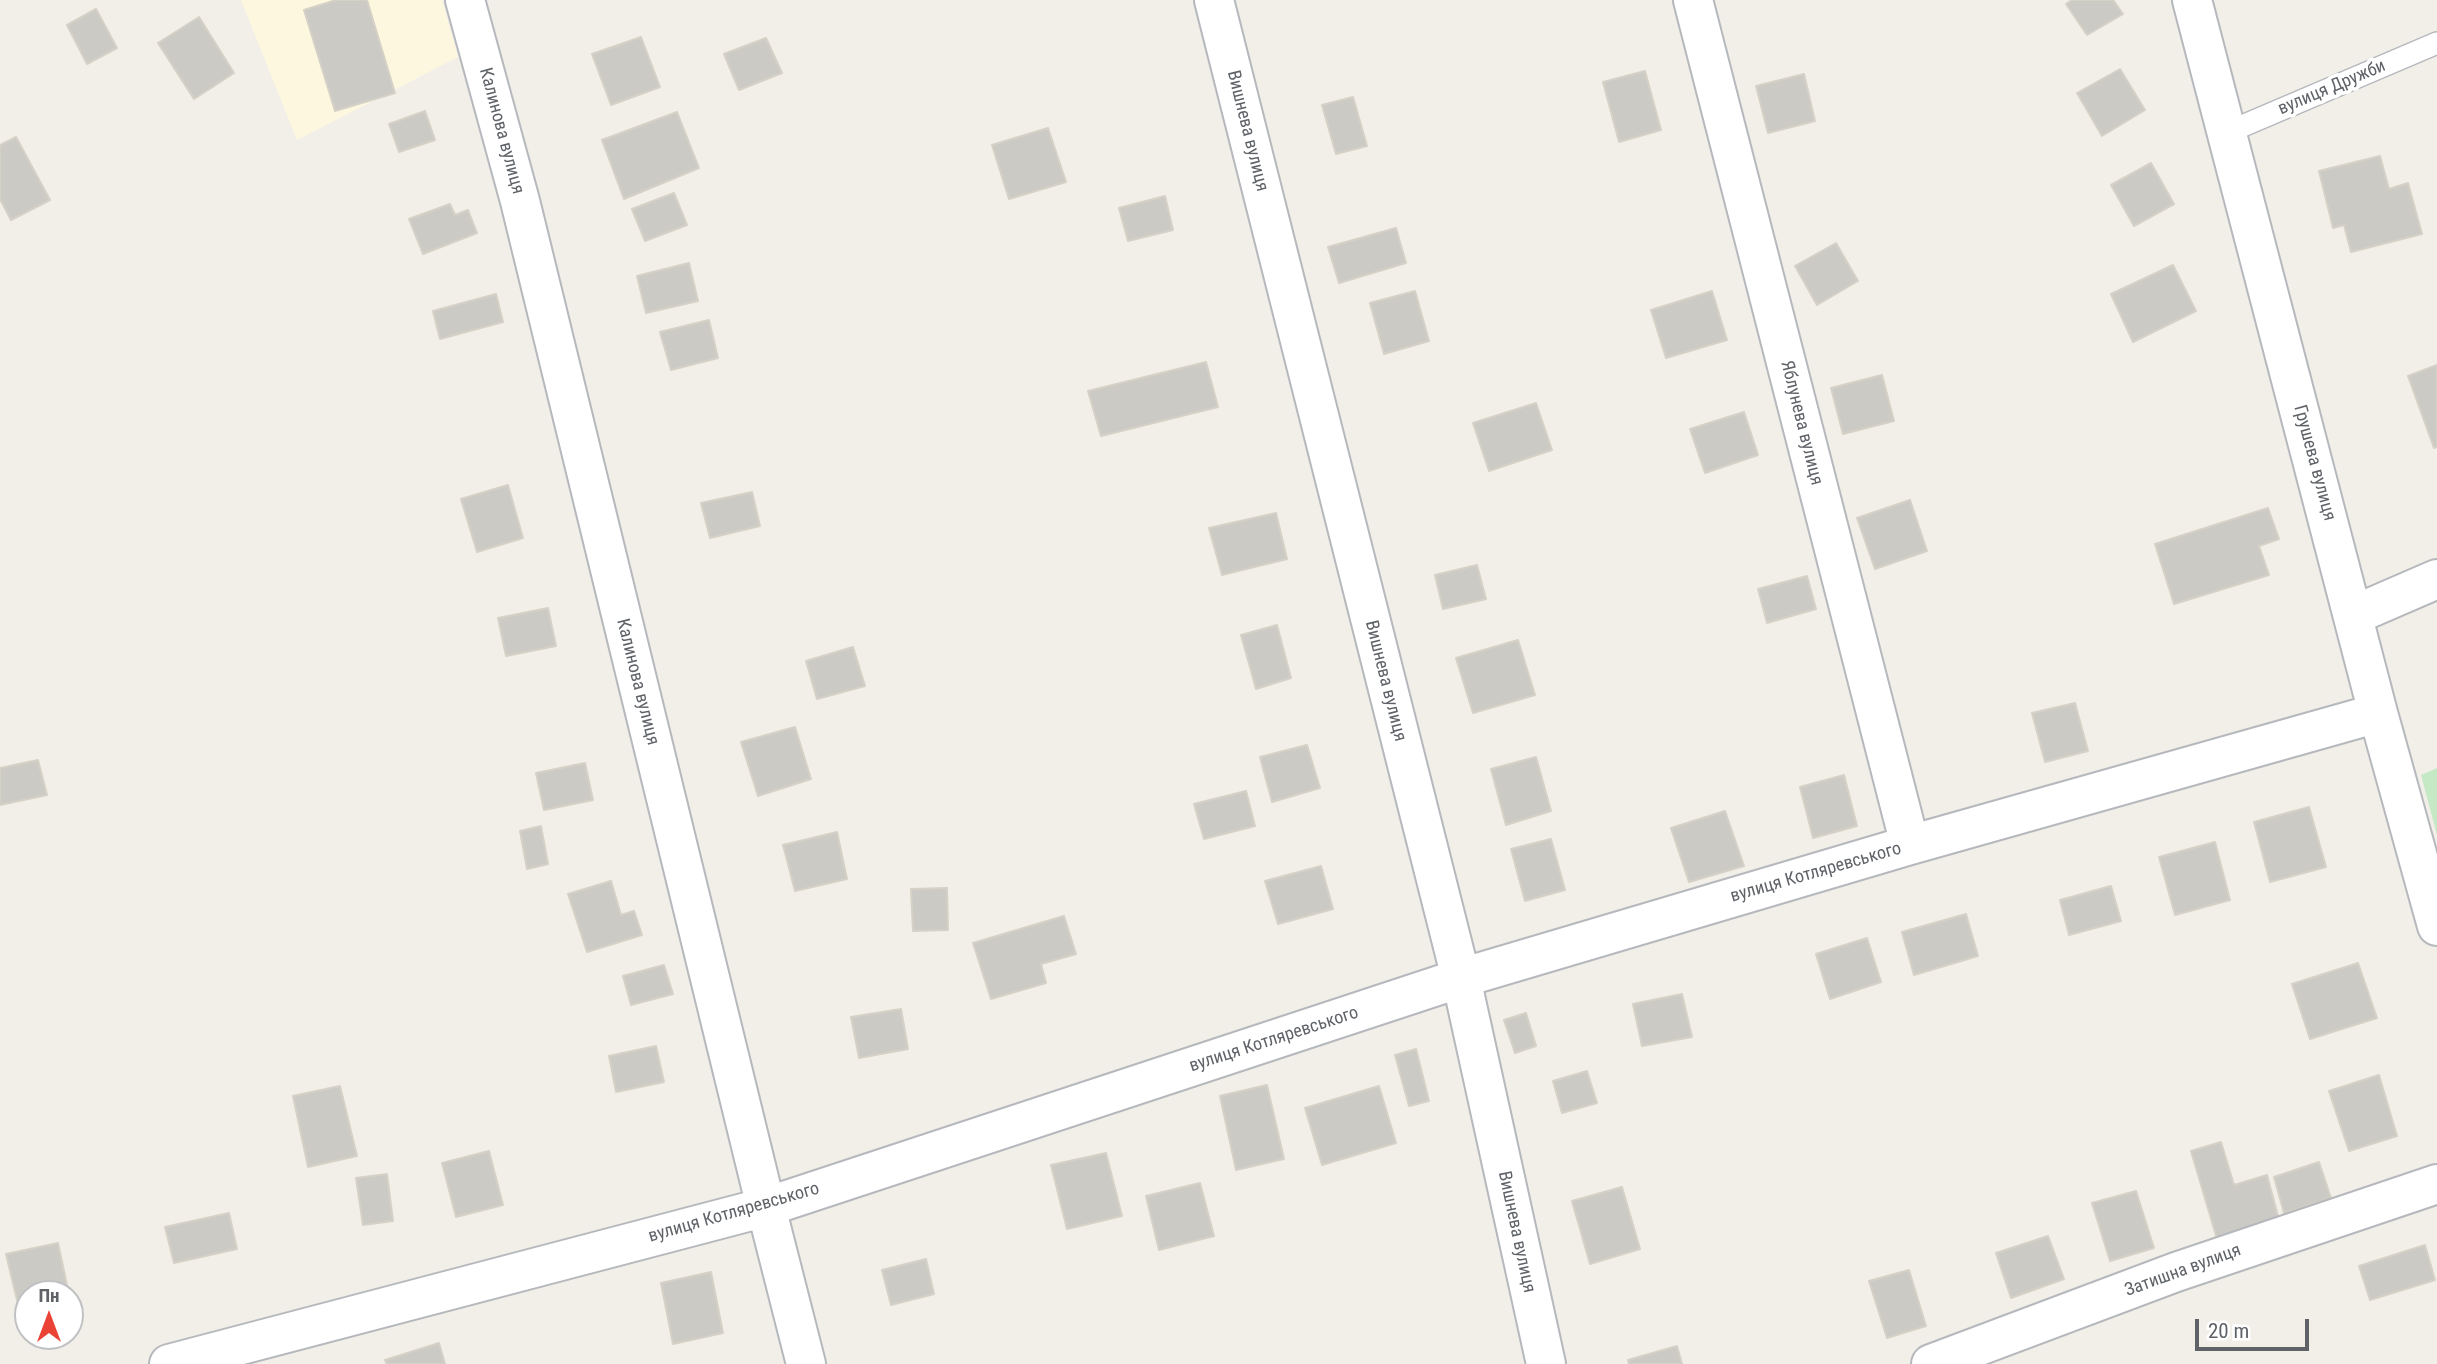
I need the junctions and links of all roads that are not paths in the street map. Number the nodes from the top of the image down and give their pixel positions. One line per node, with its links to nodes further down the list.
1 (465, 0): 14 (street, Калинова вулиця)
2 (1214, 0): 12 (street, Вишнева вулиця)
3 (1693, 0): 10 (street, Яблунева вулиця)
4 (2192, 0): 6 (street, Грушева вулиця)
5 (2437, 43): 6 (lane, вулиця Дружби)
6 (2226, 133): 8 (street, Грушева вулиця)
7 (2437, 579): 8 (street)
8 (2354, 615): 9 (street, Грушева вулиця)
9 (2378, 713): 10 (street, вулиця Котляревського); 11 (street, Грушева вулиця)
10 (1910, 845): 12 (street, вулиця Котляревського)
11 (2437, 926)
12 (1461, 978): 14 (street, вулиця Котляревського); 18 (street, Вишнева вулиця)
13 (2437, 1184): 19 (street, Затишна вулиця)
14 (766, 1207): 15 (street, вулиця Котляревського); 17 (street, Калинова вулиця)
15 (220, 1358): 16 (street, вулиця Котляревського)
16 (169, 1364)
17 (806, 1364)
18 (1546, 1364)
19 (1931, 1364)

